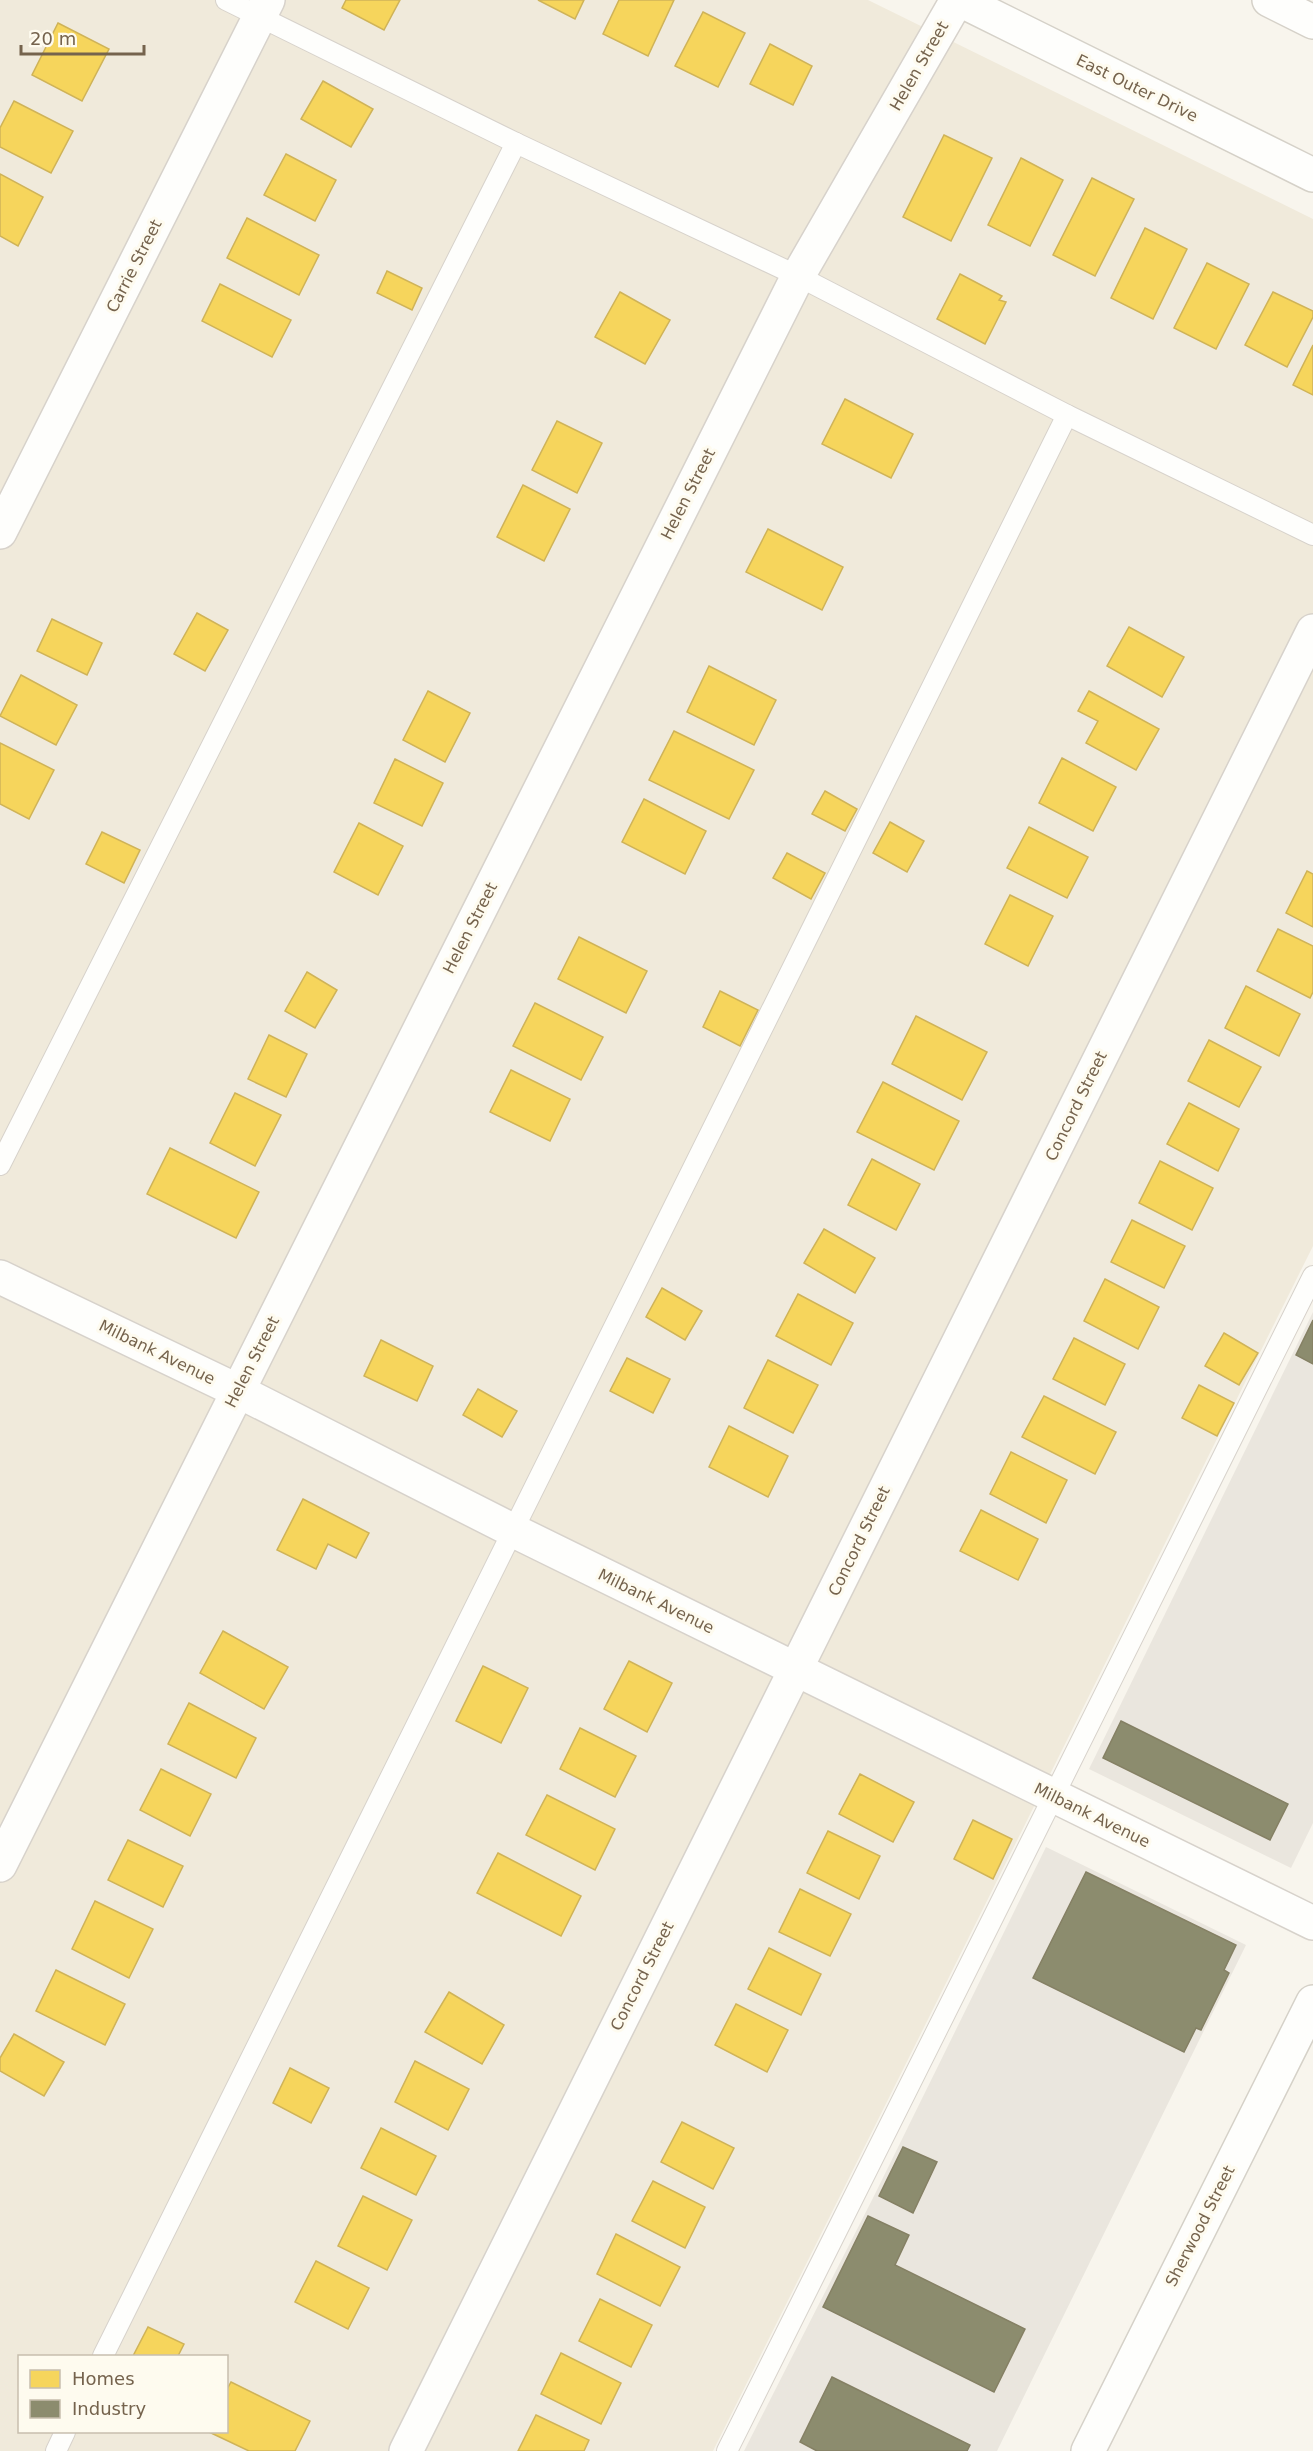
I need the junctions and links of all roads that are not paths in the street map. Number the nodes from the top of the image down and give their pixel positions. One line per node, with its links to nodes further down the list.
1 (226, 0): 4 (lane)
2 (959, 0): 7 (street, East Outer Drive); 8 (street, Helen Street)
3 (1269, 0): 5 (street)
4 (264, 8): 6 (lane); 10 (street, Carrie Street)
5 (1313, 22)
6 (516, 143): 8 (lane); 13 (lane)
7 (1313, 175)
8 (798, 276): 9 (lane); 16 (street, Helen Street)
9 (1066, 415): 11 (lane); 17 (lane)
10 (0, 532)
11 (1313, 535)
12 (1313, 631): 18 (street, Concord Street)
13 (0, 1165)
14 (1313, 1276): 19 (lane)
15 (0, 1277): 16 (street, Milbank Avenue)
16 (238, 1391): 17 (street, Milbank Avenue); 20 (street, Helen Street)
17 (514, 1531): 18 (street, Milbank Avenue); 23 (lane)
18 (795, 1670): 19 (street, Milbank Avenue); 26 (street, Concord Street)
19 (1053, 1796): 21 (street, Milbank Avenue); 27 (lane)
20 (0, 1865)
21 (1313, 1923)
22 (1313, 2001): 28 (street, Sherwood Street)
23 (103, 2355)
24 (65, 2433): 25 (lane)
25 (56, 2451)
26 (406, 2451)
27 (727, 2451)
28 (1088, 2451)

